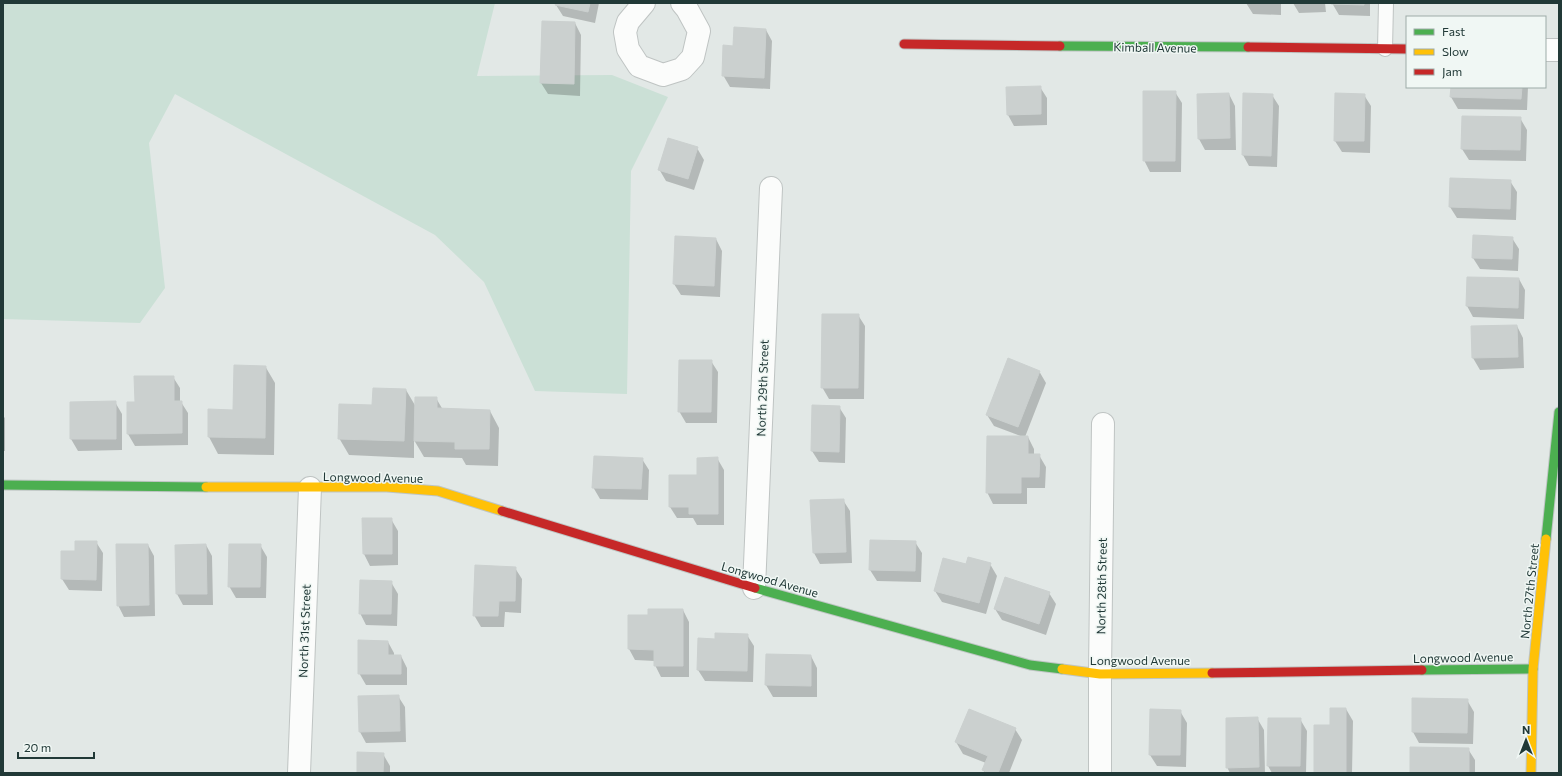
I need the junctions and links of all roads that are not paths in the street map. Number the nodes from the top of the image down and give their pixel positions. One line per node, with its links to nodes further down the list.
1 (644, 3): 2 (street)
2 (682, 3)
3 (1386, 3): 5 (lane)
4 (904, 44): 5 (street, Kimball Avenue)
5 (1385, 49): 6 (street, Kimball Avenue)
6 (1406, 49)
7 (1546, 50): 8 (street)
8 (1559, 50)
9 (771, 188): 14 (street, North 29th Street)
10 (1559, 412): 15 (street, North 27th Street)
11 (1103, 424): 16 (street, North 28th Street)
12 (3, 485): 13 (street, Longwood Avenue)
13 (310, 488): 14 (street, Longwood Avenue); 17 (street, North 31st Street)
14 (754, 588): 16 (street, Longwood Avenue)
15 (1533, 668): 16 (street, Longwood Avenue); 19 (street, North 27th Street)
16 (1100, 674): 18 (street, North 28th Street)
17 (299, 773)
18 (1100, 773)
19 (1531, 773)

